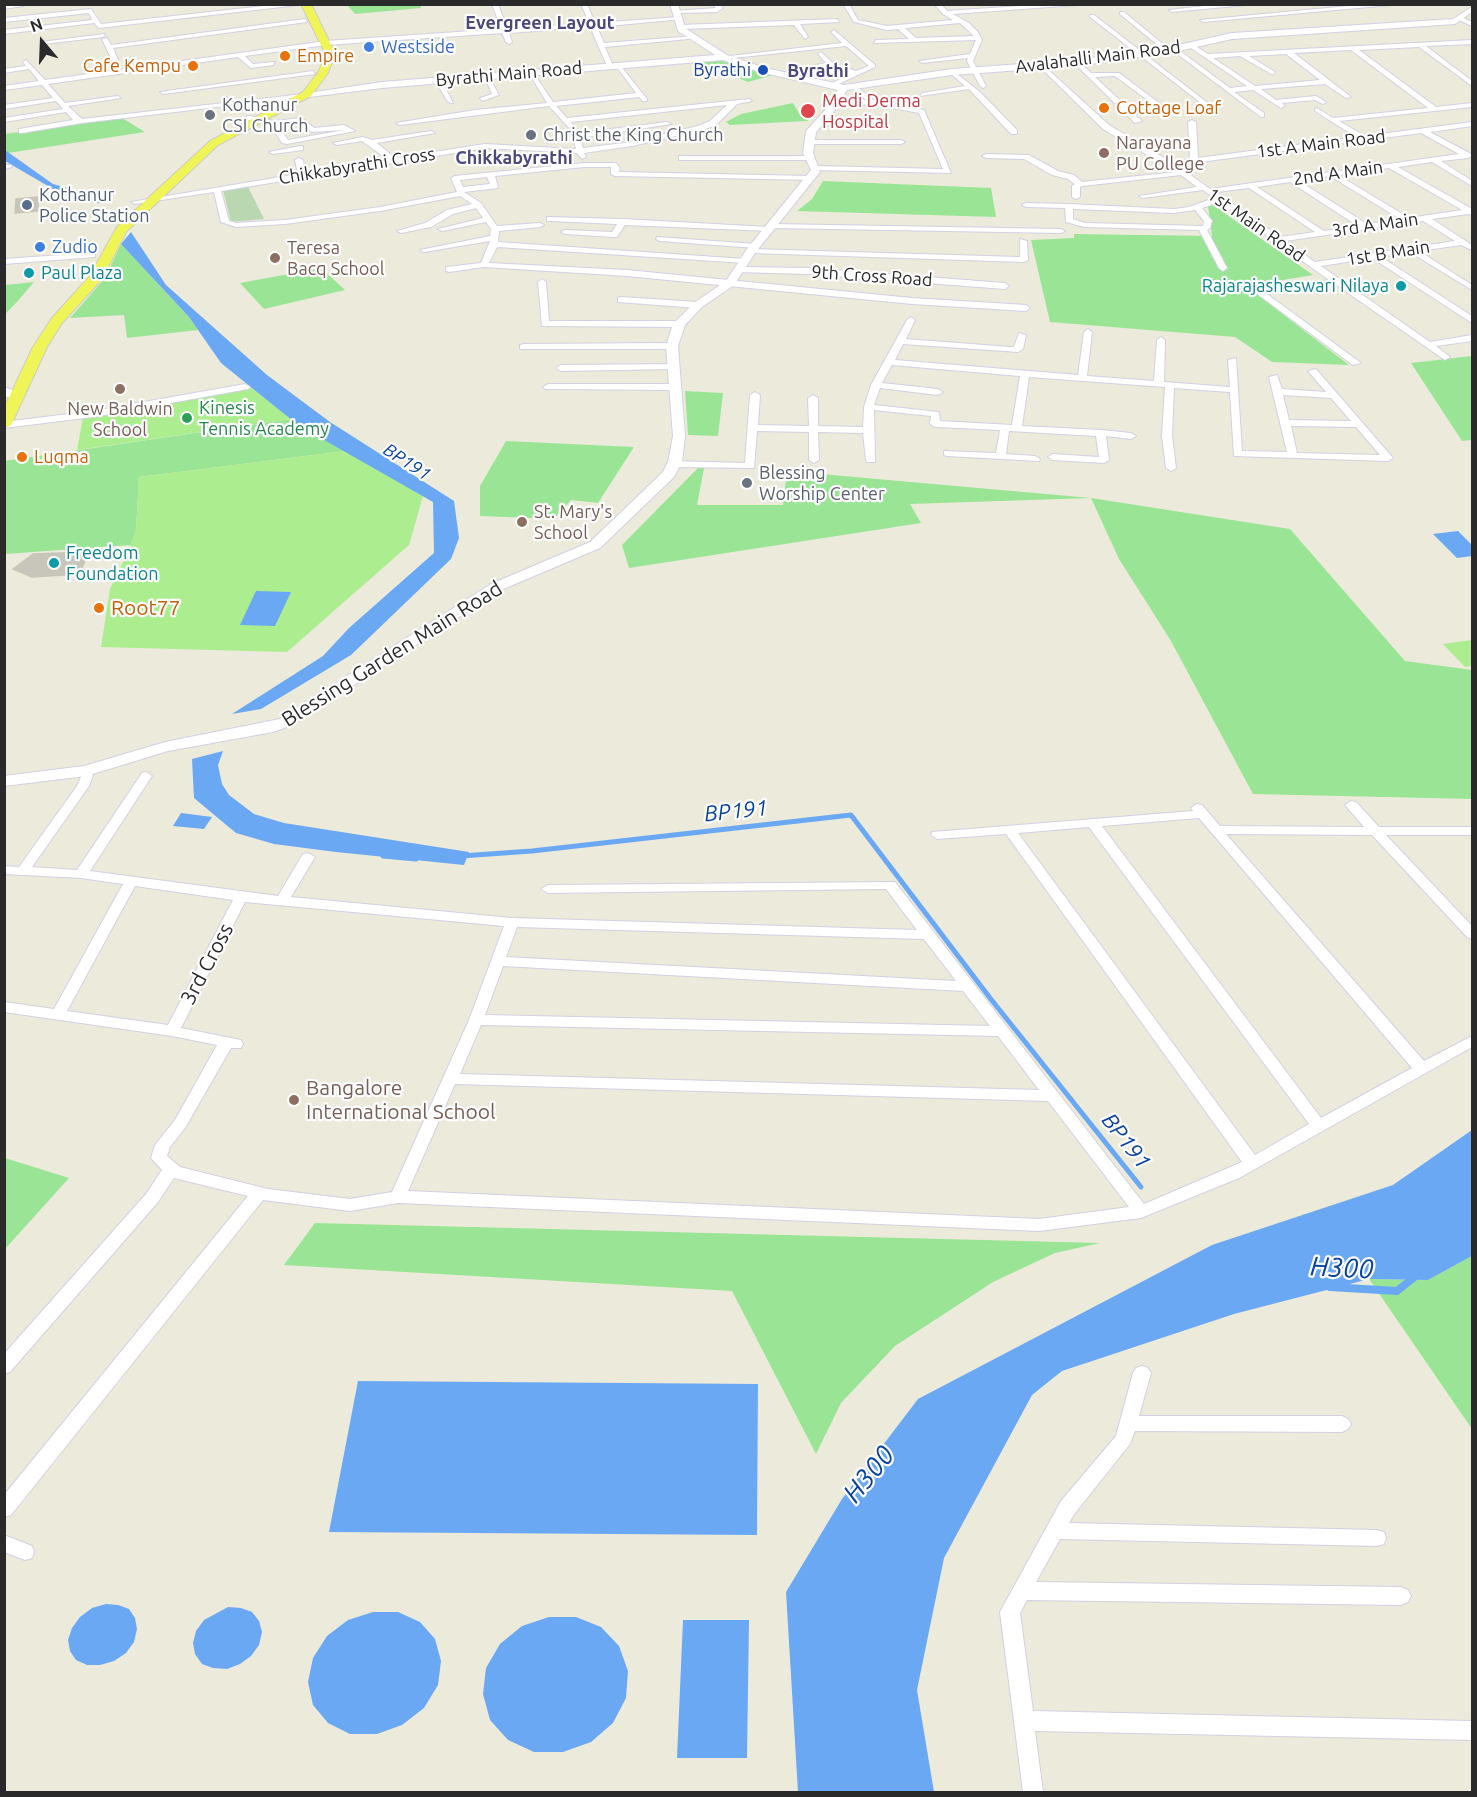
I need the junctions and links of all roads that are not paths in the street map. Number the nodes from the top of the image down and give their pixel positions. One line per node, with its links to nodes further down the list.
1 (23, 4): 12 (street)
2 (305, 4): 11 (street); 42 (main road)
3 (495, 4): 31 (street)
4 (584, 4): 29 (street)
5 (716, 4): 18 (street)
6 (846, 4): 30 (street)
7 (936, 4): 17 (street)
8 (1088, 4): 17 (street)
9 (1253, 4): 15 (street)
10 (1399, 4): 22 (street)
11 (298, 5): 23 (main road); 27 (street)
12 (4, 7)
13 (88, 8): 21 (street); 27 (street)
14 (1473, 9): 20 (main road, Avalahalli Main Road)
15 (1172, 10)
16 (1122, 13): 49 (street)
17 (945, 14): 25 (street)
18 (678, 15): 26 (street); 29 (street); 35 (main road)
19 (1092, 16): 55 (street)
20 (1459, 18): 28 (street); 46 (main road, Avalahalli Main Road)
21 (4, 20)
22 (1203, 20)
23 (305, 21): 42 (main road); 47 (street)
24 (837, 21): 26 (street)
25 (961, 21): 30 (street); 37 (street)
26 (796, 23): 36 (street)
27 (98, 24): 32 (street); 34 (street)
28 (1473, 24)
29 (592, 25): 31 (street); 45 (street)
30 (900, 27): 38 (street)
31 (503, 31): 40 (street); 42 (street)
32 (4, 32)
33 (834, 32): 43 (street)
34 (103, 35): 39 (street); 47 (street)
35 (695, 38): 45 (street); 60 (main road)
36 (805, 38)
37 (978, 38): 38 (street); 58 (street)
38 (914, 40): 50 (street)
39 (44, 42)
40 (509, 42)
41 (1473, 42): 44 (street)
42 (321, 44): 57 (street); 72 (main road); 90 (main road)
43 (848, 44): 54 (street); 60 (street)
44 (1419, 44): 48 (street); 81 (street)
45 (600, 45): 66 (street)
46 (1190, 45): 49 (main road, Avalahalli Main Road); 59 (street)
47 (109, 47): 61 (street)
48 (1352, 48): 51 (street); 107 (street)
49 (1171, 50): 55 (main road, Avalahalli Main Road); 88 (street)
50 (886, 51)
51 (1287, 51): 56 (street); 80 (street)
52 (868, 53): 54 (street)
53 (821, 54): 65 (street)
54 (860, 54): 75 (street)
55 (1139, 54): 64 (main road, Avalahalli Main Road); 111 (street)
56 (1241, 54): 59 (street); 74 (street)
57 (240, 55): 63 (street); 79 (street)
58 (972, 56): 62 (street); 69 (street)
59 (1206, 56): 86 (street)
60 (724, 57): 66 (main road, Byrathi Main Road); 82 (main road, Avalahalli Main Road)
61 (115, 60)
62 (922, 61)
63 (273, 63)
64 (1077, 63): 68 (main road, Avalahalli Main Road); 76 (street)
65 (831, 64): 67 (street); 75 (street)
66 (614, 66): 73 (main road, Byrathi Main Road); 91 (street)
67 (808, 67)
68 (1043, 67): 69 (main road, Avalahalli Main Road); 144 (street, 1st Main Road)
69 (974, 70): 71 (main road, Avalahalli Main Road); 83 (street)
70 (4, 71): 79 (street)
71 (952, 72): 84 (main road, Avalahalli Main Road); 85 (street)
72 (313, 73): 89 (street); 93 (main road)
73 (532, 73): 77 (main road, Byrathi Main Road); 103 (street)
74 (1273, 73)
75 (854, 74): 82 (street)
76 (1090, 75): 108 (street); 118 (street)
77 (486, 76): 78 (main road, Byrathi Main Road); 96 (street)
78 (438, 80): 90 (main road, Byrathi Main Road); 99 (street)
79 (42, 82): 87 (street); 104 (street)
80 (1326, 82): 86 (street); 94 (street)
81 (1473, 84)
82 (832, 85): 84 (main road, Avalahalli Main Road)
83 (982, 86)
84 (849, 87): 97 (main road); 100 (street)
85 (971, 87): 92 (street); 126 (street)
86 (1253, 87): 88 (street); 101 (street)
87 (4, 88)
88 (1228, 90): 112 (street)
89 (163, 92)
90 (307, 94): 93 (main road, Byrathi Main Road); 113 (main road)
91 (641, 95): 103 (street); 109 (street)
92 (922, 95)
93 (293, 96): 113 (main road); 117 (street)
94 (1348, 97)
95 (118, 98): 104 (street)
96 (482, 99)
97 (836, 100): 100 (street); 131 (main road)
98 (749, 101): 102 (street)
99 (451, 102)
100 (872, 102): 147 (street)
101 (1323, 102)
102 (734, 103): 109 (street); 134 (street, Chikkabyrathi Cross)
103 (551, 104): 115 (street); 121 (street)
104 (63, 105): 106 (street); 114 (street); 117 (street)
105 (1473, 105): 107 (street)
106 (4, 107)
107 (1433, 108): 116 (street)
108 (1163, 109)
109 (652, 110): 115 (street)
110 (1317, 110): 116 (street)
111 (1216, 112)
112 (1261, 115)
113 (254, 119): 120 (street); 166 (main road); 167 (main road)
114 (4, 120)
115 (567, 120): 128 (street)
116 (1332, 120): 129 (street)
117 (82, 121): 124 (street)
118 (1138, 121)
119 (1192, 122): 143 (street)
120 (273, 123): 120 (street)
121 (400, 123)
122 (667, 124): 128 (street)
123 (1471, 126): 125 (street, 1st A Main Road)
124 (22, 131)
125 (1423, 131): 129 (street, 1st A Main Road); 138 (street)
126 (1014, 132)
127 (431, 133): 130 (street)
128 (575, 136): 134 (street)
129 (1363, 138): 143 (street, 1st A Main Road)
130 (370, 142): 135 (street); 141 (street)
131 (809, 142): 132 (street); 147 (main road)
132 (901, 142)
133 (487, 146): 134 (street, Chikkabyrathi Cross); 136 (street); 141 (street, Chikkabyrathi Cross)
134 (581, 151): 145 (street)
135 (273, 152)
136 (494, 155)
137 (986, 156): 157 (street)
138 (1470, 157): 142 (street, 2nd A Main)
139 (682, 158): 147 (street)
140 (299, 160): 153 (street)
141 (394, 160): 148 (street, Chikkabyrathi Cross)
142 (1434, 160): 146 (street, 2nd A Main); 158 (street)
143 (1194, 161): 144 (street, 1st A Main Road)
144 (1170, 164): 150 (street, 1st Main Road)
145 (584, 165): 147 (street); 151 (street)
146 (1391, 166): 152 (street, 2nd A Main); 173 (street)
147 (812, 168): 181 (main road, Blessing Garden Main Road)
148 (344, 169): 153 (street, Chikkabyrathi Cross); 154 (street)
149 (1113, 172): 155 (street)
150 (1183, 173): 155 (street); 161 (street, 1st Main Road)
151 (490, 174): 162 (street); 162 (street)
152 (1331, 174): 156 (street, 2nd A Main); 177 (street)
153 (302, 176): 160 (street, Chikkabyrathi Cross)
154 (351, 177)
155 (1125, 180): 157 (street); 163 (street)
156 (1292, 180): 159 (street, 2nd A Main); 182 (street)
157 (1080, 184): 164 (street)
158 (1473, 184)
159 (1251, 186): 161 (street, 2nd A Main); 188 (street)
160 (217, 190): 162 (street); 166 (street, Chikkabyrathi Cross)
161 (1207, 190): 163 (street, 2nd A Main); 165 (street, 1st Main Road)
162 (461, 192): 168 (street)
163 (1143, 196): 170 (street)
164 (1076, 197)
165 (1220, 199): 172 (street); 191 (street, 1st Main Road)
166 (151, 200): 167 (street, Chikkabyrathi Cross); 179 (main road)
167 (135, 202): 179 (main road)
168 (478, 205): 175 (street); 185 (street)
169 (1026, 205): 171 (street)
170 (1153, 205)
171 (1069, 206): 172 (street); 184 (street)
172 (1197, 207): 184 (street)
173 (1472, 212): 174 (street, 3rd A Main)
174 (1424, 218): 177 (street, 3rd A Main); 193 (street)
175 (489, 219): 183 (street); 189 (street)
176 (550, 219): 178 (street)
177 (1408, 220): 182 (street, 3rd A Main)
178 (623, 221): 181 (street); 187 (street)
179 (120, 224): 197 (main road); 242 (main road)
180 (540, 225): 189 (street)
181 (771, 227): 186 (street); 199 (main road, Blessing Garden Main Road)
182 (1366, 227): 188 (street, 3rd A Main)
183 (442, 229)
184 (1202, 229): 203 (street)
185 (401, 231)
186 (1061, 231)
187 (565, 232)
188 (1322, 233): 191 (street, 3rd A Main)
189 (494, 239): 196 (street); 199 (street); 202 (street)
190 (660, 239): 199 (street)
191 (1278, 240): 201 (street, 1st Main Road)
192 (1023, 241): 199 (street)
193 (1462, 242): 194 (street); 195 (street, 1st B Main)
194 (1473, 248)
195 (1412, 250): 198 (street, 1st B Main); 209 (street)
196 (426, 254)
197 (92, 255): 200 (street); 242 (main road)
198 (1374, 256): 201 (street, 1st B Main); 214 (street)
199 (748, 257): 207 (main road, Blessing Garden Main Road); 208 (street, 9th Cross Road)
200 (4, 262)
201 (1314, 265): 205 (street, 1st Main Road)
202 (484, 266): 204 (street); 207 (street)
203 (1223, 268)
204 (449, 269)
205 (1336, 281): 221 (street, 1st Main Road); 227 (street)
206 (542, 282): 215 (street)
207 (730, 283): 211 (main road, Blessing Garden Main Road); 212 (street)
208 (1005, 286)
209 (1473, 288)
210 (621, 300): 211 (street)
211 (698, 305): 215 (main road, Blessing Garden Main Road)
212 (1026, 308)
213 (911, 320): 220 (street)
214 (1473, 320)
215 (679, 324): 222 (main road, Blessing Garden Main Road)
216 (1088, 332): 233 (street)
217 (1022, 335): 220 (street)
218 (1473, 338): 221 (street)
219 (1161, 340): 235 (street)
220 (899, 341): 226 (street)
221 (1428, 345): 224 (street, 1st Main Road)
222 (672, 346): 223 (street); 228 (main road, Blessing Garden Main Road)
223 (523, 347)
224 (1445, 357)
225 (1233, 360): 239 (street)
226 (888, 362): 231 (street); 234 (street)
227 (1356, 363)
228 (674, 367): 229 (street); 238 (main road, Blessing Garden Main Road)
229 (561, 368)
230 (1313, 371): 243 (street)
231 (1025, 374): 233 (street); 251 (street)
232 (1274, 377): 241 (street)
233 (1082, 378): 235 (street)
234 (876, 385): 240 (street); 246 (street)
235 (1165, 385): 239 (street); 265 (street)
236 (244, 387): 249 (street)
237 (548, 387): 238 (street)
238 (674, 387): 264 (main road, Blessing Garden Main Road)
239 (1235, 390): 259 (street)
240 (938, 392)
241 (1278, 392): 243 (street); 247 (street)
242 (8, 394): 249 (main road)
243 (1334, 394): 248 (street)
244 (755, 395): 252 (street)
245 (813, 398): 253 (street)
246 (869, 407): 250 (street); 254 (street)
247 (1286, 423): 248 (street); 259 (street)
248 (1358, 424): 259 (street)
249 (4, 425)
250 (1005, 427): 251 (street); 258 (street)
251 (1017, 427): 255 (street)
252 (753, 428): 253 (street); 264 (street)
253 (814, 429): 254 (street); 262 (street)
254 (868, 430): 263 (street)
255 (1101, 433): 256 (street); 260 (street)
256 (1131, 436)
257 (947, 453): 258 (street)
258 (1001, 456): 261 (street)
259 (1293, 456)
260 (1053, 457)
261 (1035, 459)
262 (814, 460)
263 (871, 460)
264 (672, 465): 266 (main road, Blessing Garden Main Road)
265 (1171, 468)
266 (213, 734): 267 (main road, Blessing Garden Main Road); 270 (main road, Blessing Garden Main Road)
267 (4, 771)
268 (87, 775): 280 (street)
269 (146, 776): 281 (street)
270 (4, 781)
271 (1351, 805): 275 (street)
272 (1092, 822): 273 (street); 274 (street); 300 (street)
273 (1009, 829): 277 (street); 301 (street)
274 (1216, 830): 275 (street); 297 (street)
275 (1375, 831): 276 (street); 287 (street)
276 (1473, 831)
277 (937, 835)
278 (308, 857): 285 (street)
279 (4, 870): 280 (street)
280 (22, 871): 281 (street)
281 (81, 874): 282 (street)
282 (131, 882): 284 (street); 292 (street)
283 (548, 889): 288 (street)
284 (242, 897): 285 (street); 294 (street, 3rd Cross)
285 (282, 901): 286 (street)
286 (512, 922): 288 (street); 289 (street)
287 (1473, 934)
288 (928, 935): 290 (street)
289 (497, 961): 290 (street); 293 (street)
290 (967, 986): 295 (street)
291 (4, 1007): 292 (street)
292 (59, 1013): 294 (street)
293 (476, 1020): 295 (street); 298 (street)
294 (172, 1031): 302 (street)
295 (1003, 1031): 299 (street)
296 (1473, 1041): 297 (street)
297 (1422, 1069): 300 (street)
298 (450, 1079): 299 (street); 304 (street)
299 (1053, 1096): 305 (street)
300 (1319, 1126): 301 (street)
301 (1252, 1163): 305 (street)
302 (171, 1169): 303 (street); 306 (street)
303 (259, 1193): 304 (street); 310 (street)
304 (398, 1197): 305 (street)
305 (1141, 1212)
306 (4, 1367)
307 (1142, 1373): 308 (street)
308 (1129, 1423): 309 (street); 311 (street)
309 (1342, 1424)
310 (4, 1509)
311 (1054, 1531): 312 (street); 315 (street)
312 (1377, 1538)
313 (4, 1543): 314 (street)
314 (25, 1552)
315 (1021, 1591): 316 (street); 317 (street)
316 (1401, 1596)
317 (1025, 1721): 318 (street); 319 (street)
318 (1471, 1731)
319 (1033, 1792)

